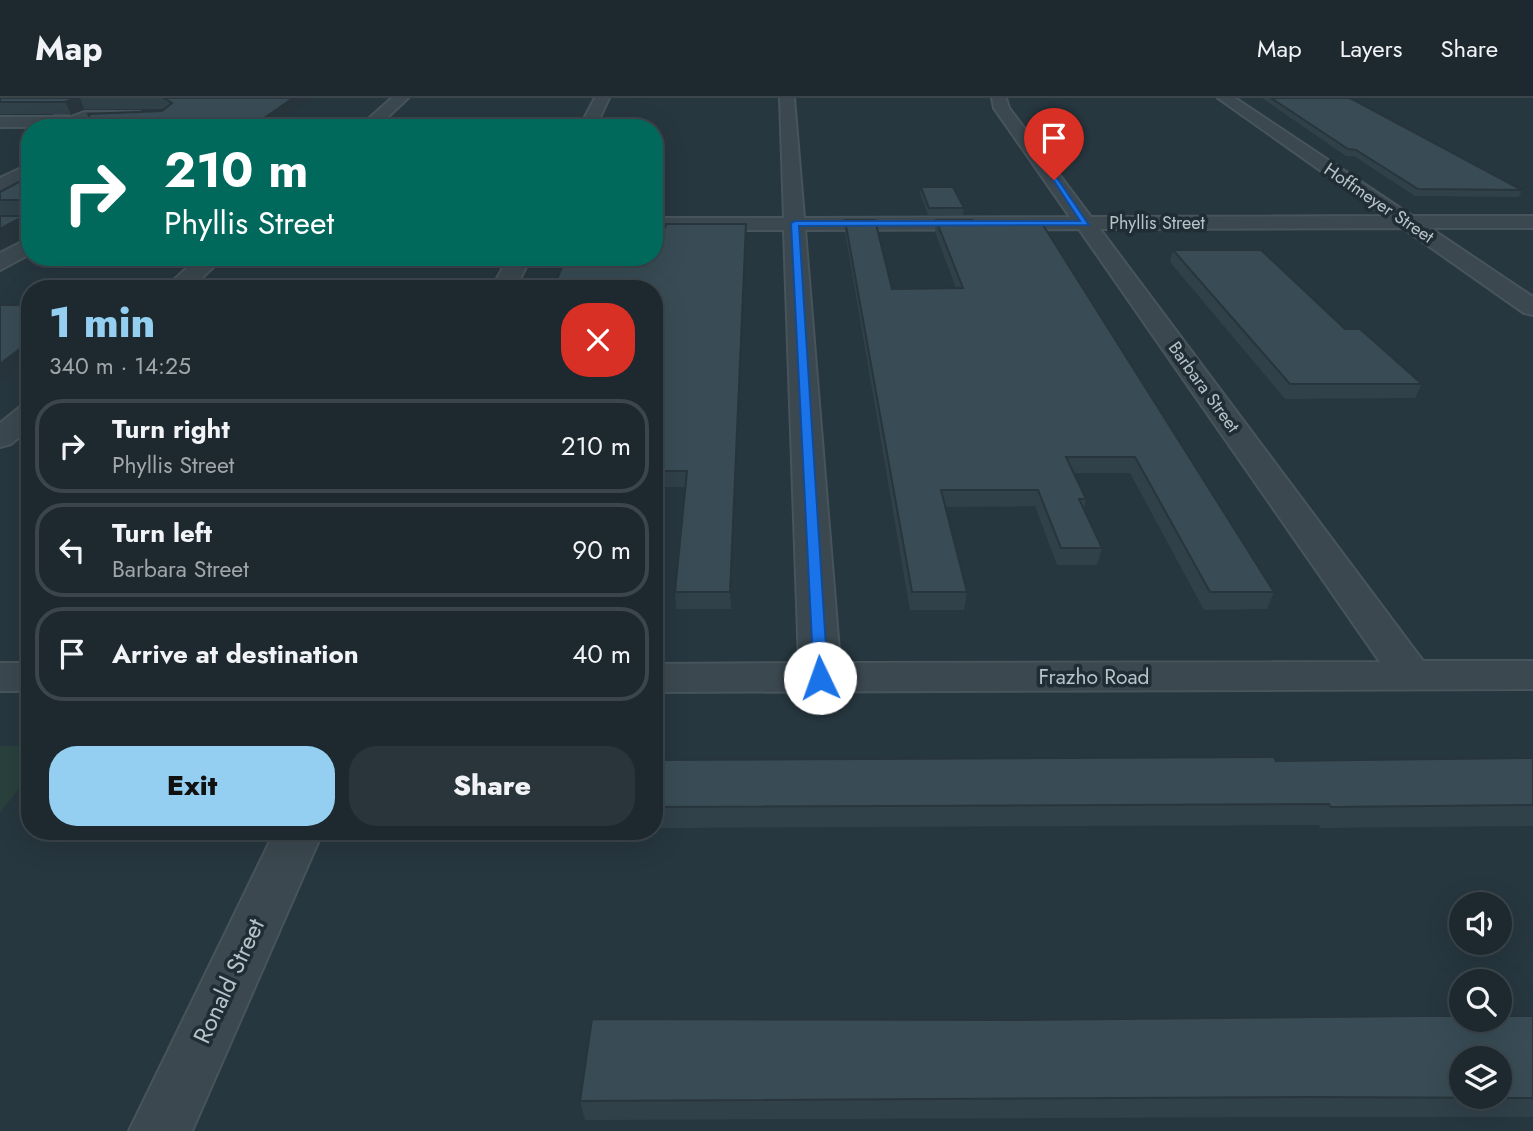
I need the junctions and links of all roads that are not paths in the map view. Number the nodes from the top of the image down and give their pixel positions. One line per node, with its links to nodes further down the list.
1 (401, 98): 13 (street)
2 (602, 98): 14 (street)
3 (787, 98): 20 (street)
4 (999, 98): 21 (street, Barbara Street)
5 (1225, 98): 22 (street, Hoffmeyer Street)
6 (18, 106): 8 (street)
7 (151, 112): 10 (street)
8 (0, 115): 9 (street)
9 (52, 115)
10 (131, 117): 11 (street); 12 (street)
11 (76, 119)
12 (127, 119)
13 (376, 119)
14 (592, 119)
15 (0, 122): 16 (street)
16 (21, 122)
17 (21, 165): 18 (street)
18 (0, 185)
19 (1533, 222): 22 (street, Phyllis Street)
20 (795, 223): 21 (street, Phyllis Street); 23 (street, Phyllis Street); 36 (street)
21 (1086, 223): 22 (street, Phyllis Street); 31 (street, Barbara Street)
22 (1409, 223): 28 (street, Hoffmeyer Street)
23 (663, 224)
24 (21, 237): 25 (street)
25 (0, 263)
26 (203, 266): 27 (street)
27 (186, 280)
28 (1533, 308)
29 (21, 420): 30 (street)
30 (0, 438)
31 (1411, 675): 32 (street, Frazho Road); 36 (street, Frazho Road)
32 (1533, 675)
33 (0, 677): 34 (street)
34 (21, 677)
35 (663, 678): 36 (street, Frazho Road)
36 (820, 678)
37 (295, 840): 38 (street, Ronald Street)
38 (160, 1131)

